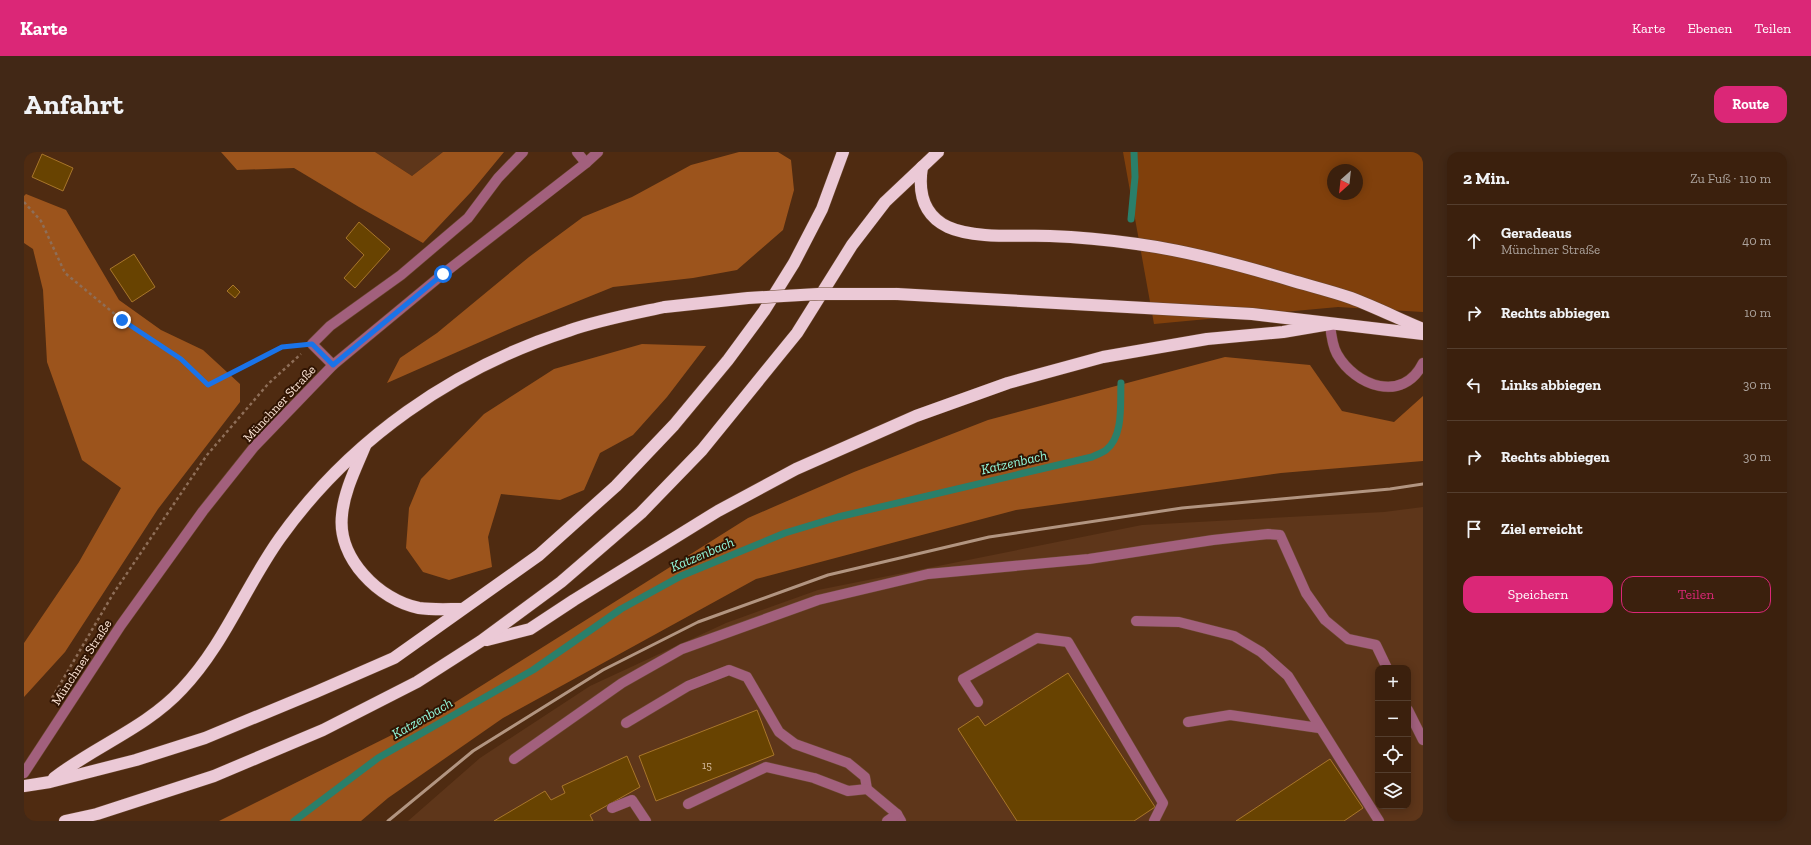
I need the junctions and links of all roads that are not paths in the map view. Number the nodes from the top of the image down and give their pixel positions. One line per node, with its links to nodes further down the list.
1 (523, 152): 12 (street)
2 (577, 152): 6 (street)
3 (598, 152): 6 (street, Münchner Straße)
4 (843, 152): 14 (highway)
5 (938, 152): 7 (highway)
6 (586, 163): 12 (street, Münchner Straße)
7 (922, 167): 9 (highway); 16 (highway)
8 (1330, 324): 10 (highway); 11 (street); 13 (highway, bridge); 16 (highway)
9 (1423, 329)
10 (1423, 334)
11 (1423, 363)
12 (333, 365): 25 (street, Münchner Straße)
13 (366, 445): 14 (highway); 26 (highway)
14 (462, 609): 26 (highway)
15 (1136, 622): 22 (street)
16 (482, 641): 32 (highway)
17 (1386, 665): 24 (street)
18 (978, 702): 35 (street)
19 (1411, 716): 23 (street)
20 (1188, 722): 22 (street)
21 (626, 723): 28 (street)
22 (1319, 728): 36 (street)
23 (1423, 740)
24 (514, 760)
25 (24, 773)
26 (50, 782): 27 (highway)
27 (24, 786)
28 (867, 790): 29 (street); 31 (street)
29 (688, 804)
30 (612, 808): 33 (street)
31 (899, 817): 34 (street)
32 (65, 821)
33 (646, 821)
34 (887, 821)
35 (1154, 821)
36 (1379, 821)

